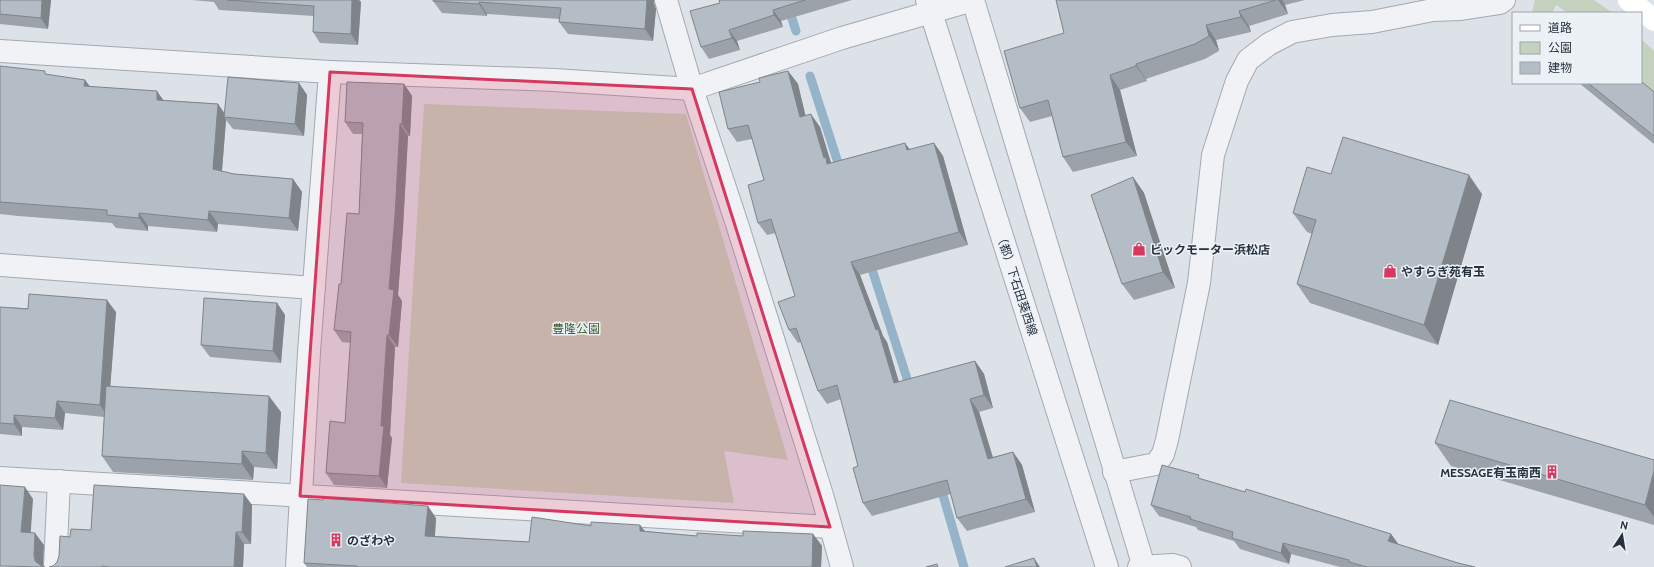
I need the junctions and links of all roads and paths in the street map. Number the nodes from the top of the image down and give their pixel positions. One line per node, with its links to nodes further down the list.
1 (666, 0): 9 (street)
2 (973, 0): 5 (street); 12 (street)
3 (1504, 0): 12 (street)
4 (1629, 0): 6 (main road)
5 (929, 6): 9 (street); 20 (street, （都）下石田葵西線)
6 (1654, 20)
7 (0, 51): 8 (street)
8 (330, 72): 9 (street); 11 (street)
9 (692, 89): 16 (street)
10 (0, 265): 11 (street)
11 (314, 288): 15 (street)
12 (1114, 472): 21 (street)
13 (0, 478): 14 (street)
14 (59, 481): 15 (street); 17 (street)
15 (300, 496): 16 (street); 18 (street)
16 (830, 527): 19 (street)
17 (55, 567)
18 (297, 567)
19 (842, 567)
20 (1107, 567)
21 (1142, 567): 22 (street)
22 (1180, 567)

